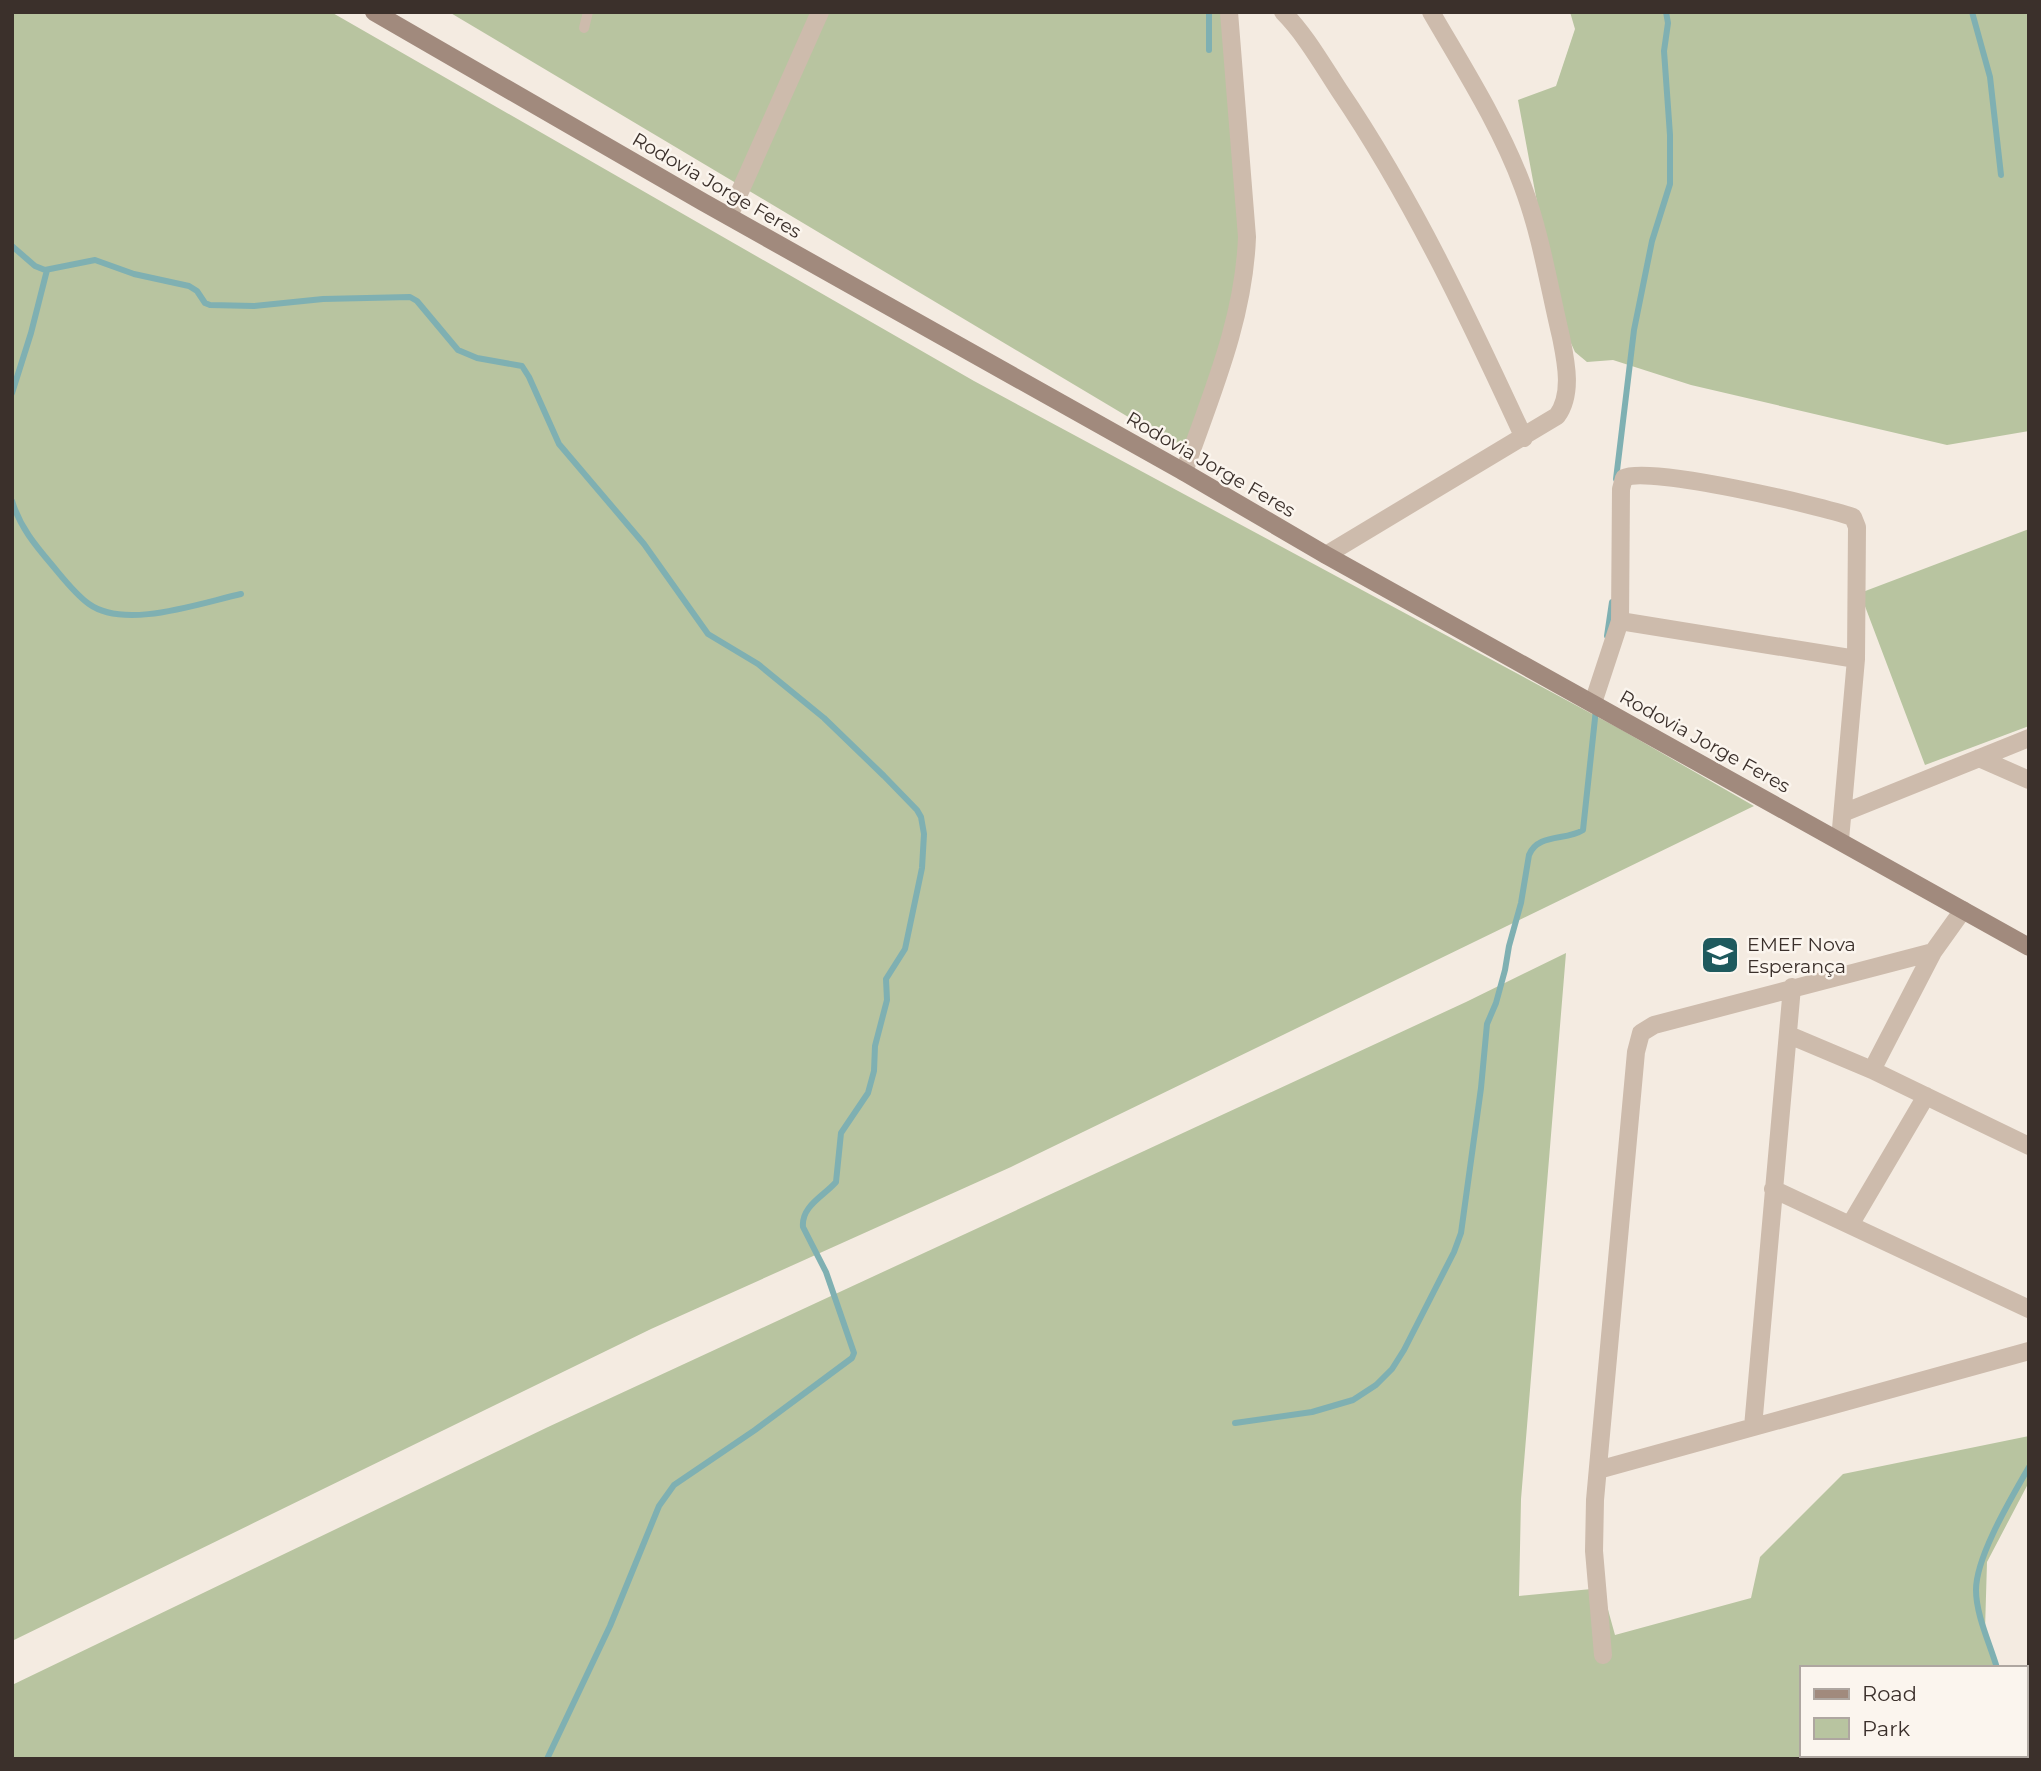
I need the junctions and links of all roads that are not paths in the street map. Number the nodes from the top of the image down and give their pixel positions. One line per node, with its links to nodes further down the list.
1 (374, 12): 7 (main road, Rodovia Jorge Feres)
2 (588, 12): 8 (lane)
3 (820, 12): 9 (street)
4 (1229, 12): 11 (street)
5 (1283, 12): 10 (street)
6 (1431, 12): 10 (street)
7 (394, 17): 9 (main road, Rodovia Jorge Feres)
8 (584, 28)
9 (729, 216): 11 (main road, Rodovia Jorge Feres)
10 (1524, 438): 12 (street)
11 (1184, 472): 12 (main road, Rodovia Jorge Feres)
12 (1326, 555): 15 (main road, Rodovia Jorge Feres)
13 (1620, 621): 14 (street); 14 (street); 15 (street)
14 (1856, 659): 19 (street)
15 (1593, 703): 20 (main road, Rodovia Jorge Feres)
16 (2029, 738): 17 (street)
17 (1979, 758): 18 (street); 19 (street)
18 (2029, 780)
19 (1843, 813): 20 (street)
20 (1840, 841): 21 (main road, Rodovia Jorge Feres)
21 (1963, 910): 22 (main road, Rodovia Jorge Feres); 23 (street)
22 (2029, 947)
23 (1933, 952): 24 (street); 26 (street)
24 (1792, 987): 25 (street); 34 (street)
25 (1788, 1035): 26 (street); 29 (street)
26 (1871, 1070): 27 (street)
27 (1926, 1096): 28 (street); 30 (street)
28 (2029, 1146)
29 (1773, 1189): 30 (street); 33 (street)
30 (1850, 1225): 31 (street)
31 (2029, 1309)
32 (2029, 1351): 33 (street)
33 (1753, 1427): 34 (street)
34 (1598, 1470): 35 (street)
35 (1603, 1655)

